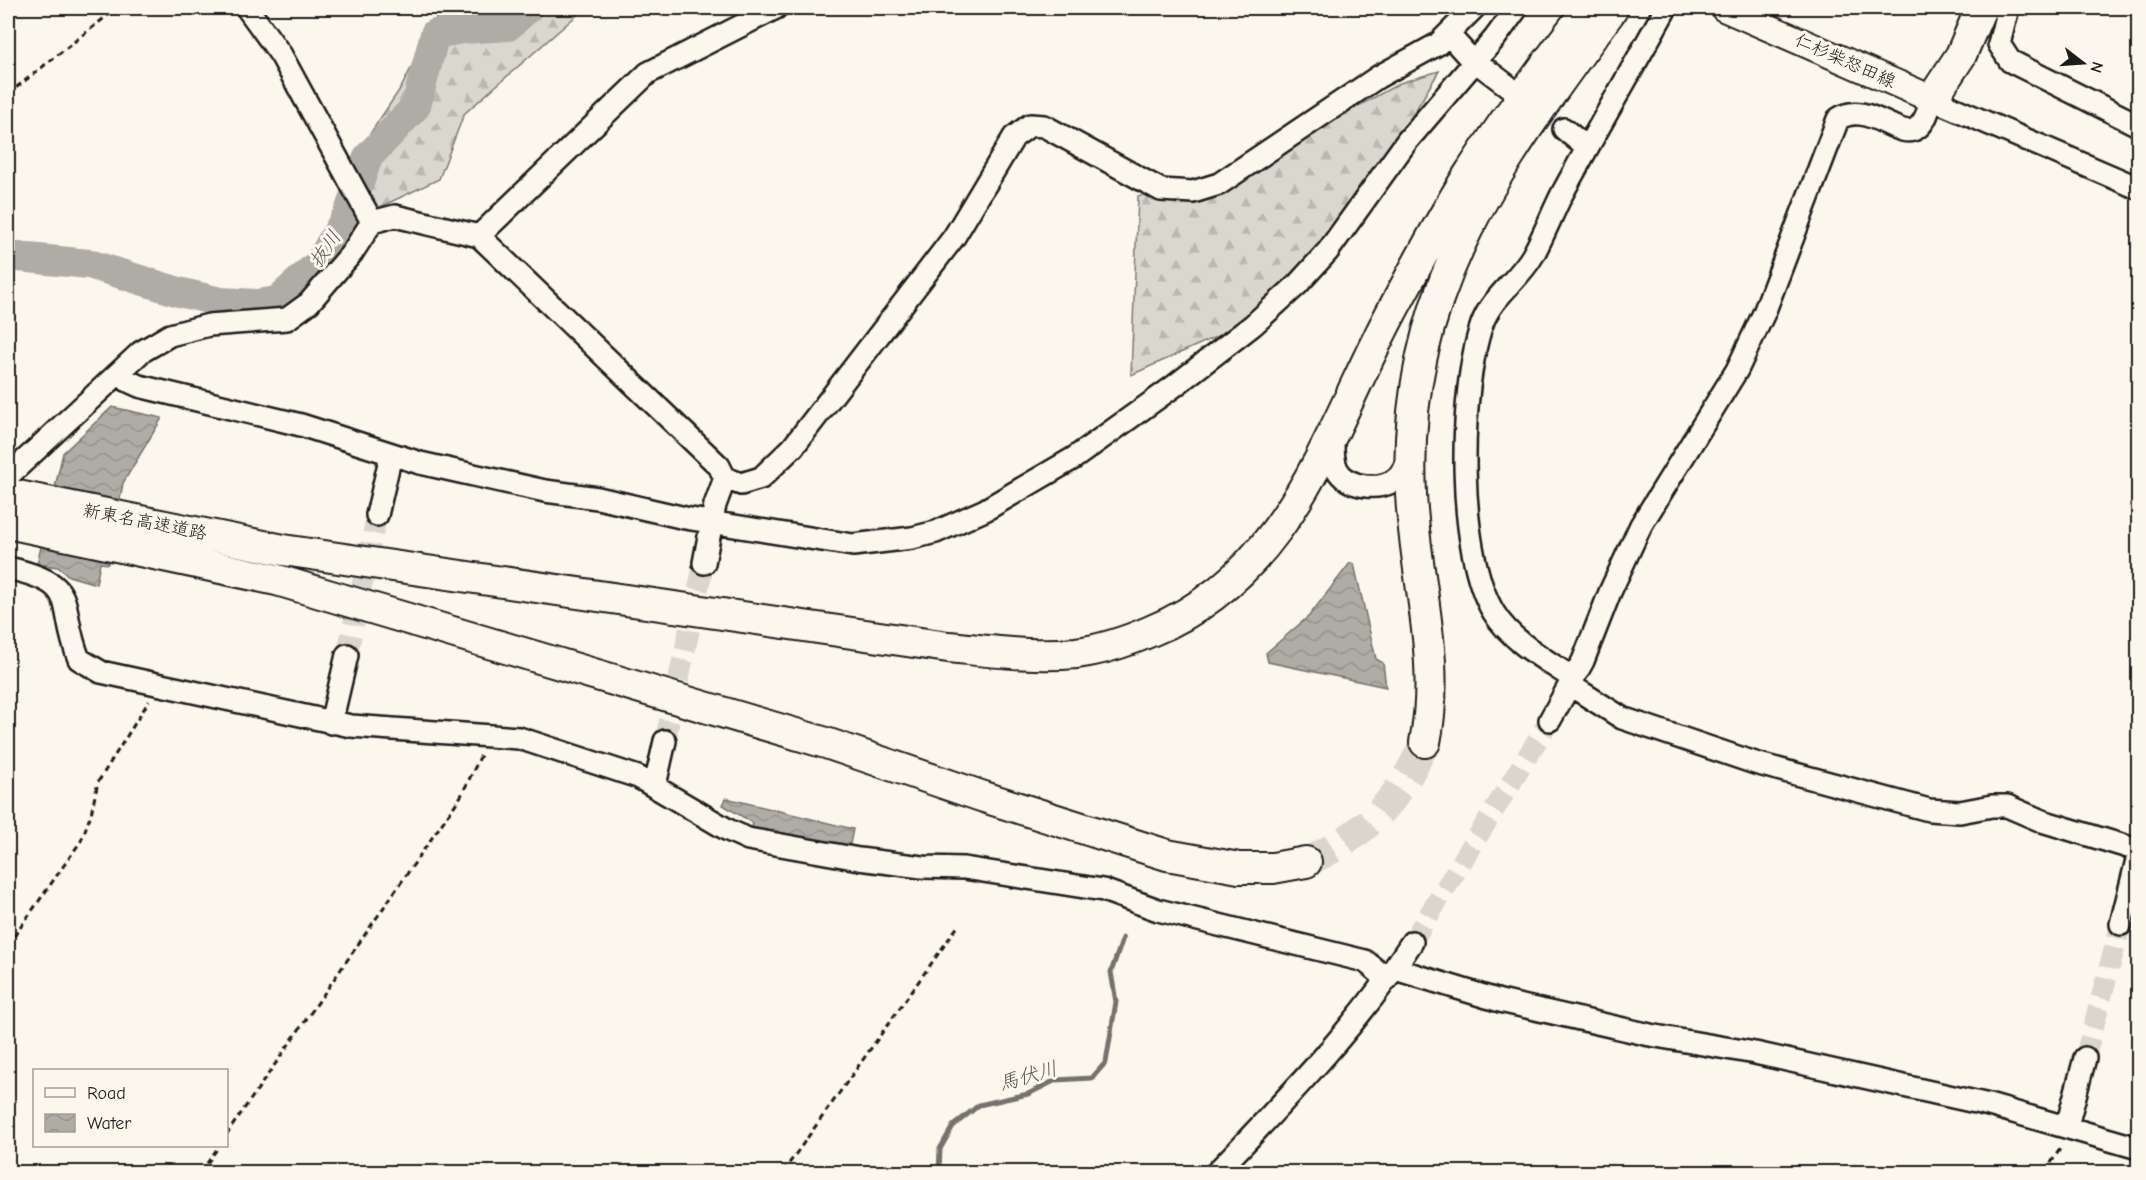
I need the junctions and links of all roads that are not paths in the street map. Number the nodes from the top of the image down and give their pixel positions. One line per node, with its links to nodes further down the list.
1 (247, 8): 19 (street)
2 (776, 8): 20 (street)
3 (1474, 8): 11 (street)
4 (1517, 8): 12 (street)
5 (1666, 8): 17 (street)
6 (1724, 8): 14 (main road, 仁杉柴怒田線)
7 (1960, 8): 14 (highway)
8 (1981, 8): 14 (highway)
9 (2008, 8): 15 (street)
10 (1597, 13): 22 (highway, 新東名高速道路); 24 (highway)
11 (1448, 34): 12 (street); 26 (street)
12 (1475, 61): 13 (street); 29 (street)
13 (1508, 86)
14 (1932, 99): 18 (street); 35 (street)
15 (2139, 125)
16 (1564, 129): 17 (street)
17 (1587, 148): 35 (street)
18 (2139, 188)
19 (369, 214): 20 (street); 21 (street)
20 (479, 236): 26 (street)
21 (120, 372): 23 (street); 25 (street)
22 (1333, 434): 24 (street); 31 (highway, 新東名高速道路)
23 (391, 455): 28 (street); 29 (street)
24 (1410, 458): 39 (highway)
25 (8, 476)
26 (725, 478): 29 (street)
27 (8, 494): 31 (highway, 新東名高速道路)
28 (377, 515)
29 (712, 521): 32 (street)
30 (8, 523): 31 (highway, 新東名高速道路)
31 (146, 537): 43 (highway, 新東名高速道路)
32 (704, 563)
33 (8, 568): 37 (street)
34 (346, 655): 37 (street)
35 (1572, 682): 36 (street); 41 (street)
36 (1550, 720)
37 (332, 723): 40 (street)
38 (665, 741): 40 (street)
39 (1425, 742)
40 (656, 785): 46 (street)
41 (2139, 850)
42 (2139, 856): 44 (street)
43 (1306, 862)
44 (2121, 924)
45 (1412, 942): 46 (street)
46 (1391, 974): 48 (street); 50 (street)
47 (2085, 1058): 48 (street)
48 (2067, 1126): 49 (street)
49 (2139, 1148)
50 (1217, 1173)

